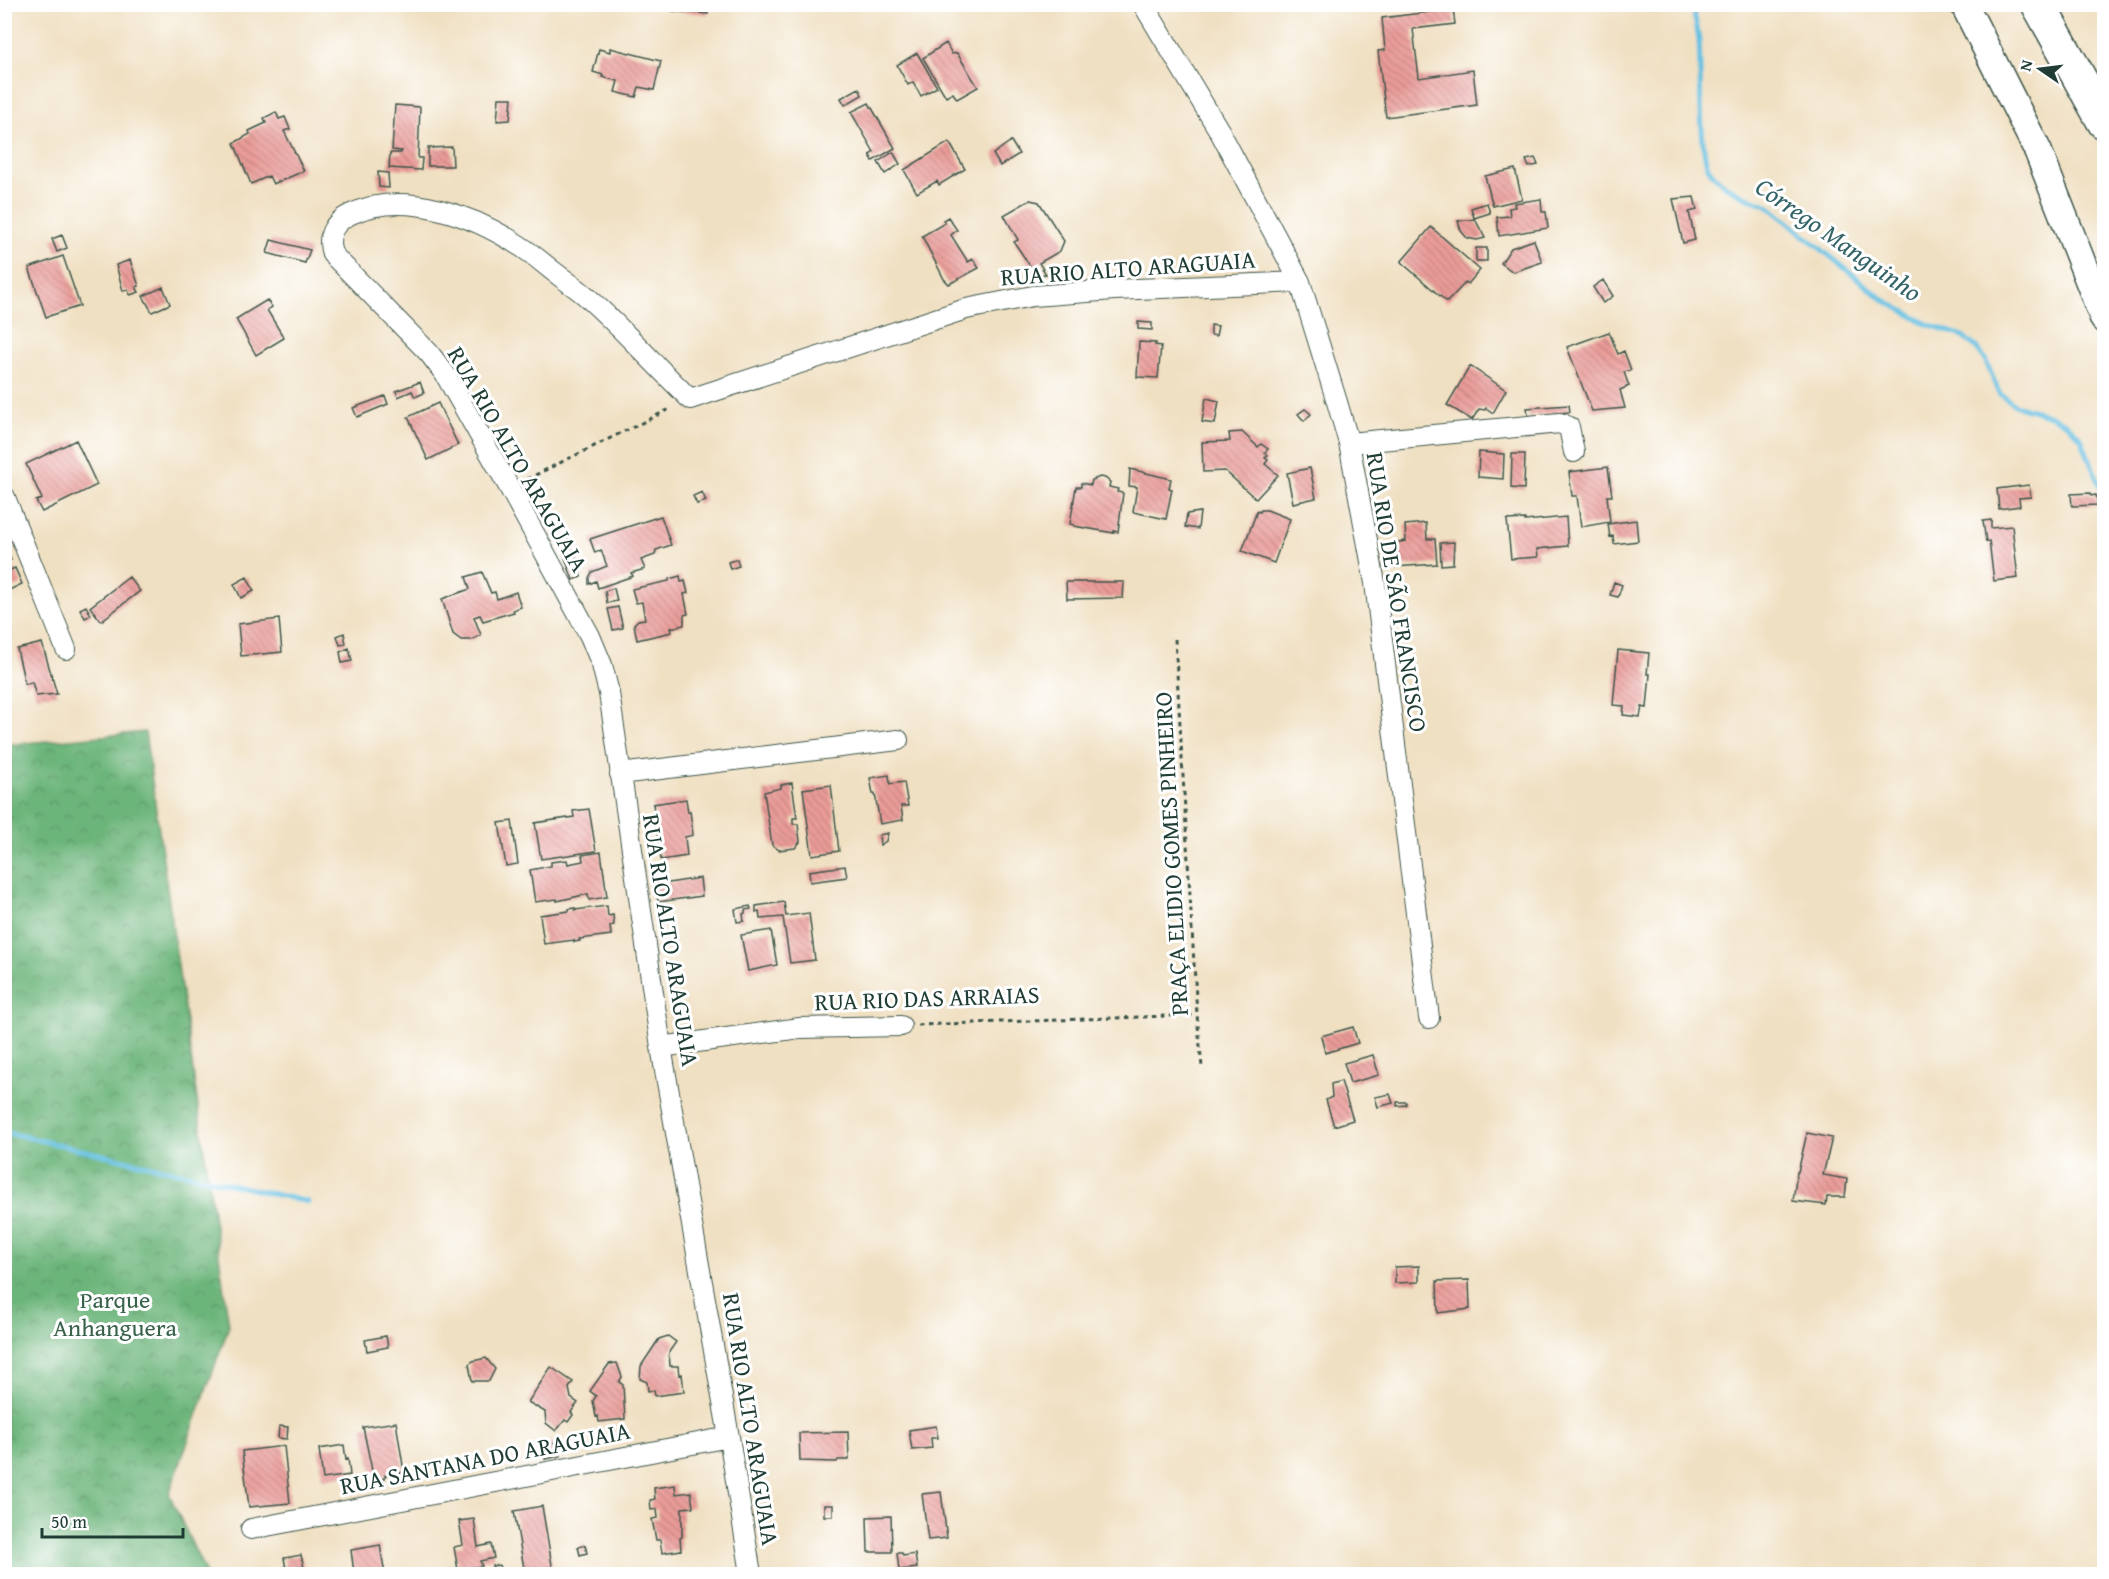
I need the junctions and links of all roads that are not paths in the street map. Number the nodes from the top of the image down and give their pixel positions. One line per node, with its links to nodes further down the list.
1 (1143, 4): 5 (street, RUA RIO DE SÃO FRANCISCO)
2 (1964, 4): 6 (main road)
3 (2038, 4): 4 (highway)
4 (2104, 122)
5 (1300, 282): 7 (street, RUA RIO DE SÃO FRANCISCO); 12 (street, RUA RIO ALTO ARAGUAIA)
6 (2104, 319)
7 (1348, 443): 8 (street); 13 (street, RUA RIO DE SÃO FRANCISCO)
8 (1574, 452)
9 (4, 495): 10 (street)
10 (66, 649)
11 (898, 740): 12 (street)
12 (620, 774): 15 (street, RUA RIO ALTO ARAGUAIA)
13 (1429, 1018)
14 (902, 1026): 15 (street, RUA RIO DAS ARRAIAS)
15 (661, 1047): 16 (street, RUA RIO ALTO ARAGUAIA)
16 (729, 1437): 17 (street, RUA SANTANA DO ARAGUAIA); 18 (street, RUA RIO ALTO ARAGUAIA)
17 (251, 1529)
18 (751, 1575)

